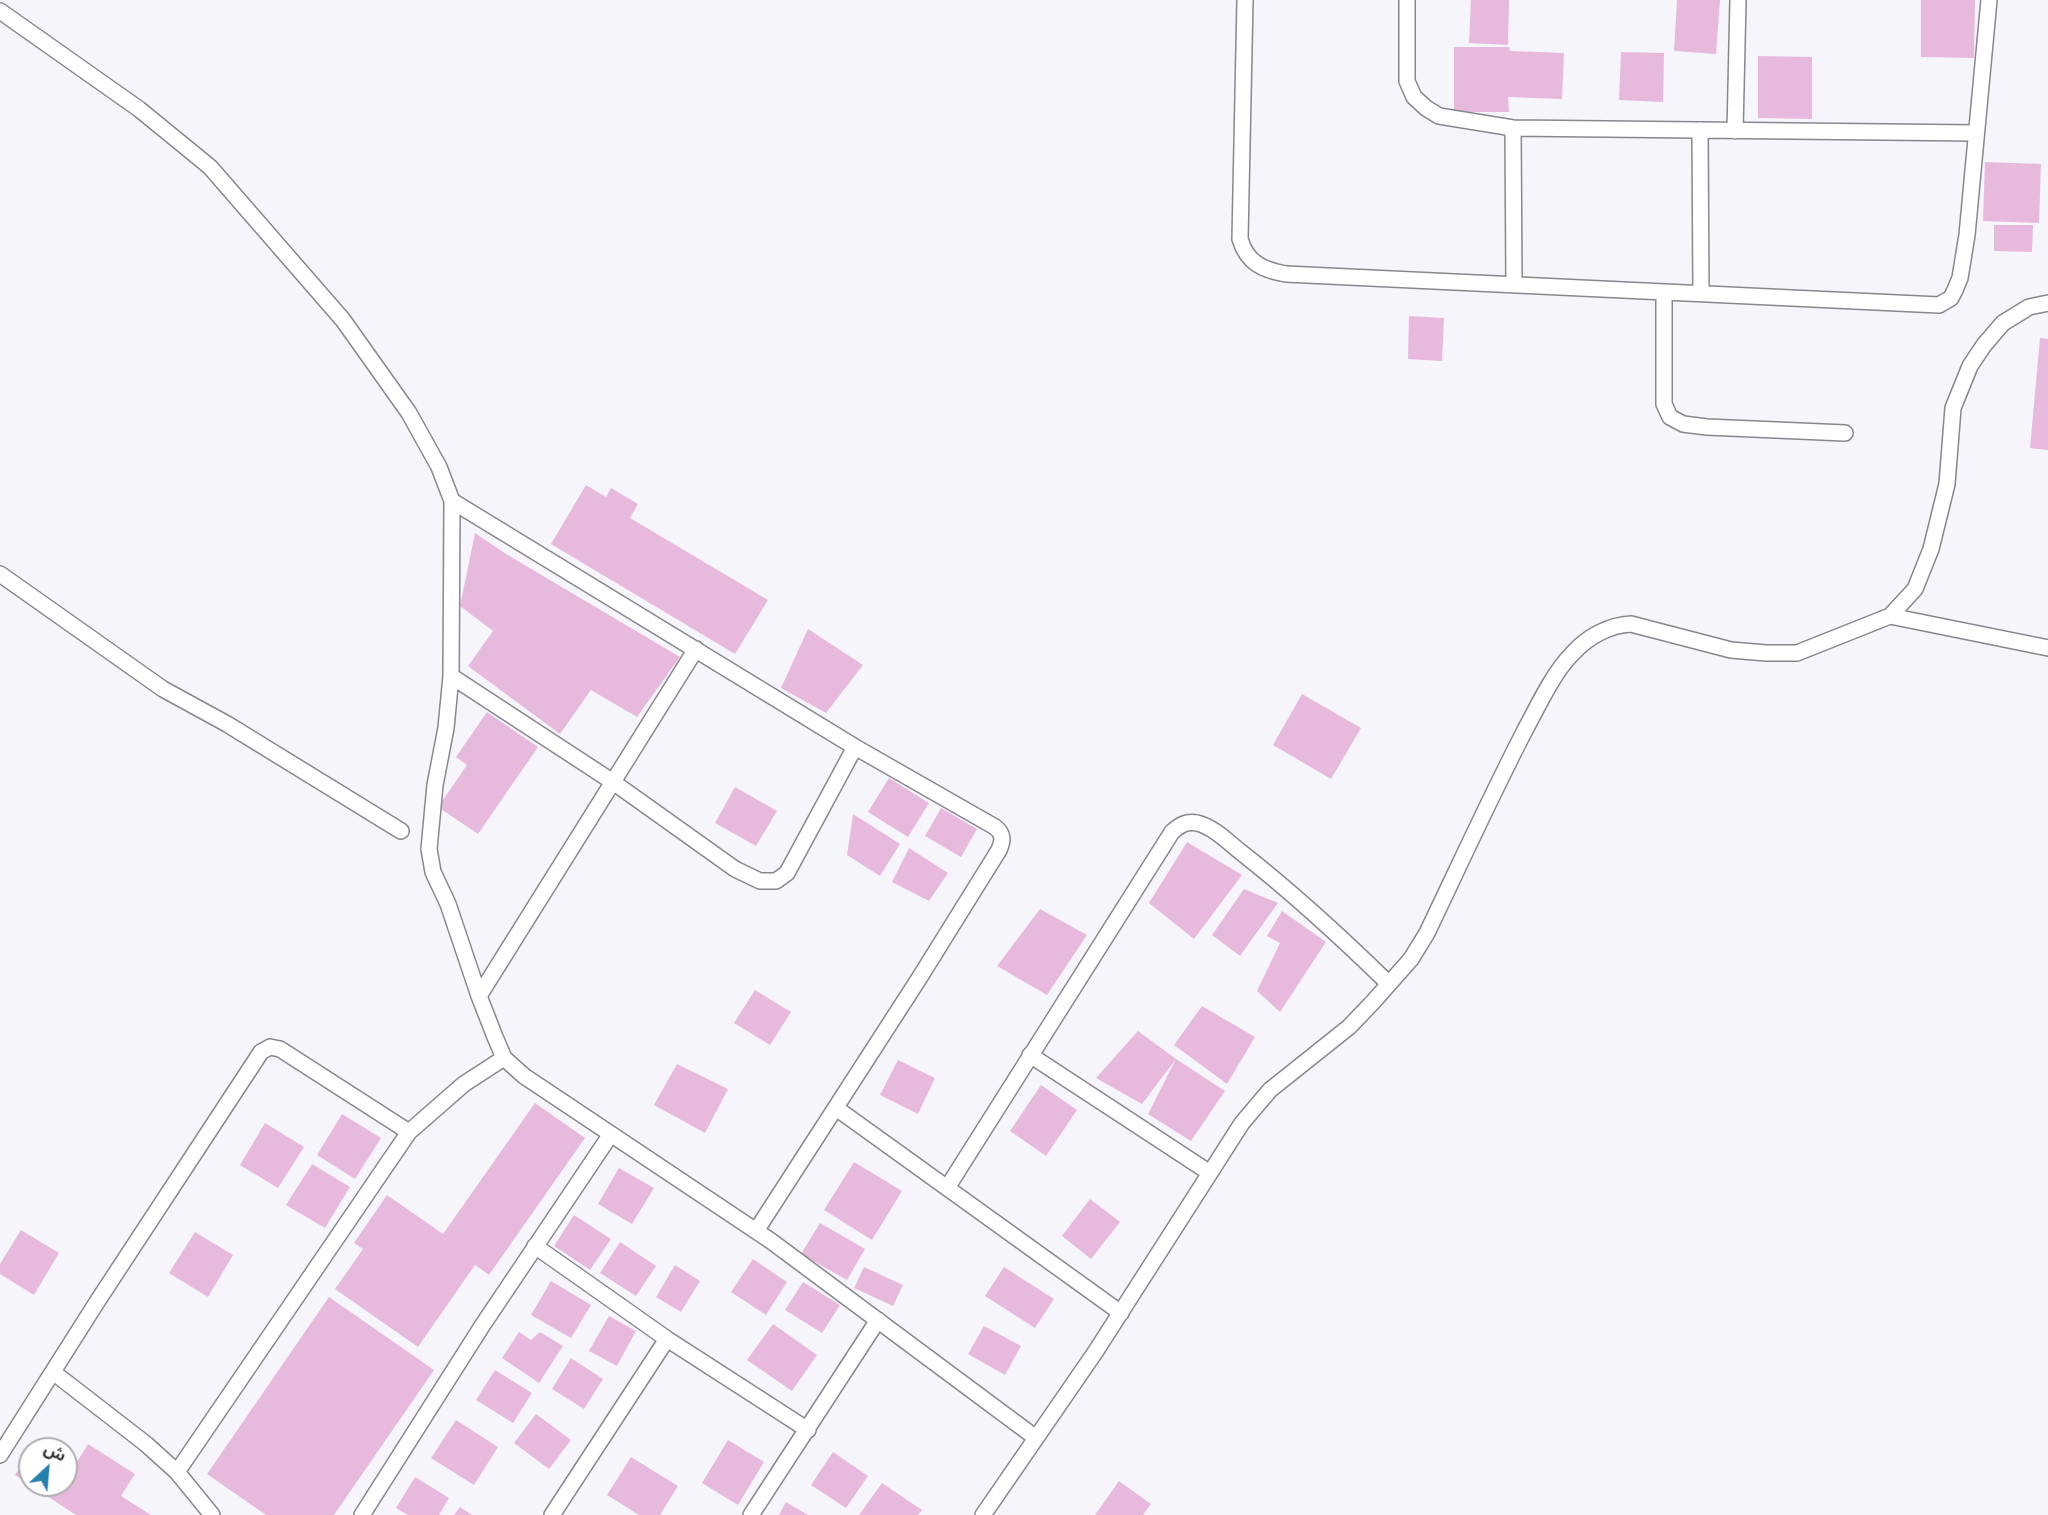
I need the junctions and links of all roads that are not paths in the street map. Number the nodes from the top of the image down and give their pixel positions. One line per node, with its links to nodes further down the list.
1 (1245, 0): 10 (street)
2 (1407, 0): 6 (street)
3 (1738, 0): 8 (street)
4 (1989, 0): 9 (street)
5 (0, 11): 15 (street)
6 (1513, 128): 7 (street); 10 (street)
7 (1700, 130): 8 (street); 12 (street)
8 (1735, 131): 9 (street)
9 (1976, 134): 12 (street)
10 (1514, 285): 11 (street)
11 (1664, 292): 12 (street); 14 (street)
12 (1701, 293)
13 (2048, 303): 17 (street)
14 (1845, 434)
15 (452, 501): 19 (street); 20 (street)
16 (0, 574): 23 (street)
17 (1890, 616): 18 (street); 24 (street)
18 (2048, 648)
19 (696, 649): 21 (street); 22 (street)
20 (451, 676): 22 (street); 25 (street)
21 (855, 747): 22 (street); 28 (street)
22 (613, 782): 25 (street)
23 (401, 831)
24 (1389, 984): 26 (street); 31 (street)
25 (479, 996): 27 (street)
26 (1030, 1055): 31 (street); 32 (street)
27 (504, 1058): 29 (street); 30 (street)
28 (836, 1108): 32 (street); 33 (street)
29 (409, 1132): 38 (street); 42 (street)
30 (611, 1134): 33 (street); 34 (street)
31 (1210, 1173): 35 (street)
32 (947, 1188): 35 (street)
33 (756, 1231): 36 (street)
34 (535, 1246): 37 (street); 45 (street)
35 (1120, 1313): 40 (street)
36 (878, 1320): 39 (street); 40 (street)
37 (667, 1339): 39 (street); 46 (street)
38 (53, 1372): 41 (street); 42 (street)
39 (808, 1430): 47 (street)
40 (1036, 1438): 43 (street)
41 (0, 1455)
42 (177, 1472): 44 (street)
43 (991, 1512)
44 (212, 1515)
45 (363, 1515)
46 (552, 1515)
47 (751, 1515)

